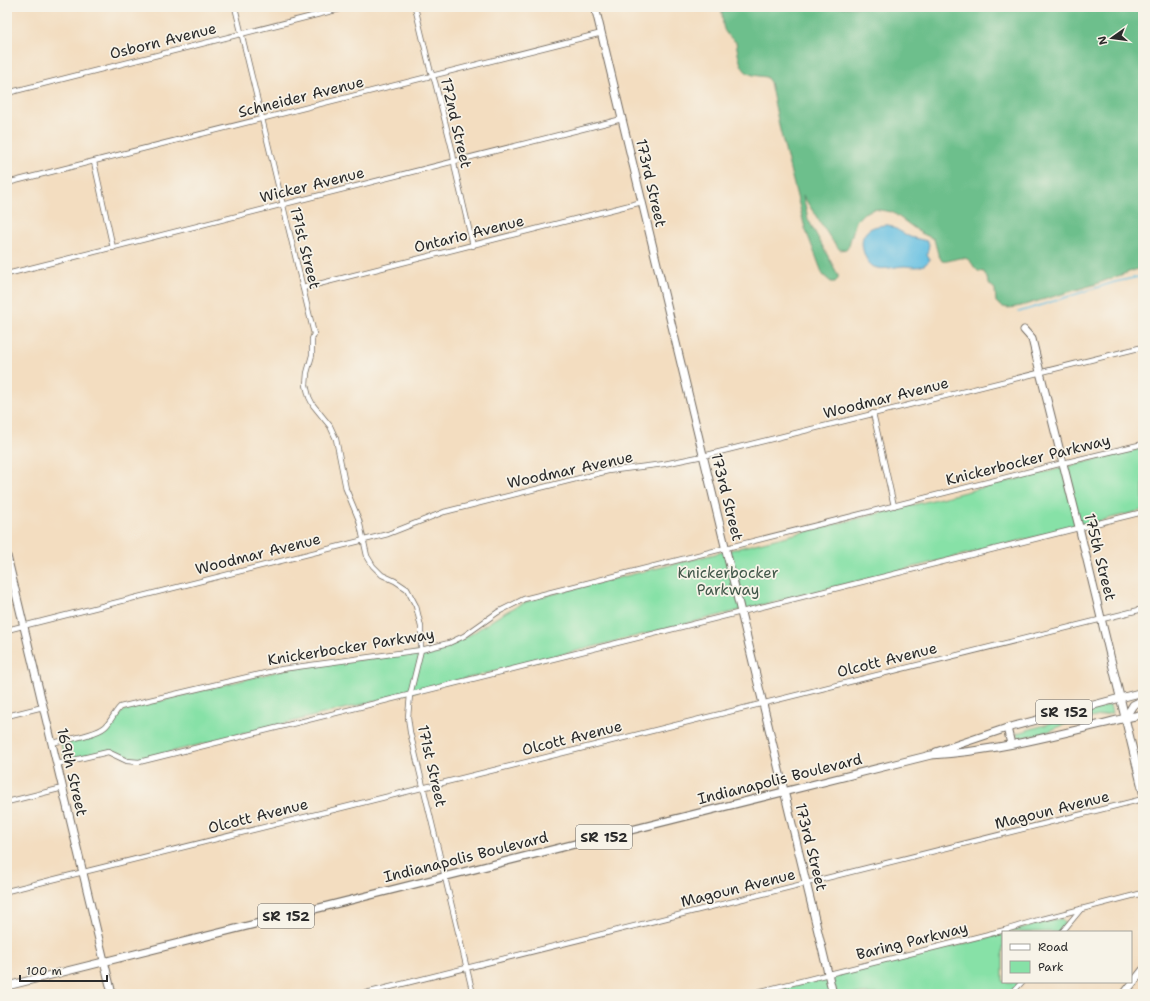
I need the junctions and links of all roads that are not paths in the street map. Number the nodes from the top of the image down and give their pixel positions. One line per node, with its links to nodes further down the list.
1 (235, 7): 6 (street, 171st Street)
2 (348, 7): 6 (street, Osborn Avenue)
3 (415, 7): 7 (street, 172nd Street)
4 (595, 7): 5 (street, 173rd Street)
5 (602, 33): 7 (street, Schneider Avenue); 10 (street, 173rd Street)
6 (242, 34): 8 (street, Osborn Avenue); 9 (street, 171st Street)
7 (433, 76): 9 (street, Schneider Avenue); 11 (street, 172nd Street)
8 (7, 93)
9 (262, 119): 12 (street, Schneider Avenue); 15 (street, 171st Street)
10 (622, 119): 11 (street, Wicker Avenue); 14 (street, 173rd Street)
11 (454, 161): 15 (street, Wicker Avenue); 16 (street, 172nd Street)
12 (94, 162): 13 (street, Schneider Avenue); 17 (street)
13 (7, 183)
14 (642, 202): 16 (street, Ontario Avenue); 25 (street, 173rd Street)
15 (282, 205): 17 (street, Wicker Avenue); 19 (street, 171st Street)
16 (472, 246): 19 (street, Ontario Avenue)
17 (113, 248): 18 (street, Wicker Avenue)
18 (7, 274)
19 (303, 288): 30 (street, 171st Street)
20 (1024, 330): 22 (street, 175th Street)
21 (1143, 347): 22 (street, Woodmar Avenue)
22 (1040, 372): 23 (street, Woodmar Avenue); 26 (street, 175th Street)
23 (873, 413): 25 (street, Woodmar Avenue); 27 (street)
24 (1143, 444): 26 (street, Knickerbocker Parkway)
25 (703, 456): 30 (street, Woodmar Avenue); 31 (street, 173rd Street)
26 (1063, 463): 27 (street, Knickerbocker Parkway); 29 (street, 175th Street)
27 (894, 506): 31 (street, Knickerbocker Parkway)
28 (1143, 512): 29 (street)
29 (1079, 528): 34 (street); 35 (street, 175th Street)
30 (363, 540): 36 (street, Woodmar Avenue); 38 (street, 171st Street)
31 (726, 548): 34 (street, 173rd Street); 38 (street, Knickerbocker Parkway)
32 (7, 556): 36 (street, 169th Street)
33 (1143, 608): 35 (street, Olcott Avenue)
34 (741, 612): 40 (street); 43 (street, 173rd Street)
35 (1101, 619): 41 (street, 175th Street); 43 (street, Olcott Avenue)
36 (24, 626): 37 (street, Woodmar Avenue); 44 (street, 169th Street)
37 (7, 630)
38 (421, 650): 40 (street, 171st Street); 50 (street, Knickerbocker Parkway)
39 (1143, 692): 41 (street, Indianapolis Boulevard / SR 152)
40 (410, 695): 54 (street); 57 (street, 171st Street)
41 (1120, 697): 47 (street, 175th Street); 48 (street, Indianapolis Boulevard / SR 152)
42 (1143, 700): 47 (street)
43 (763, 703): 57 (street, Olcott Avenue); 58 (street, 173rd Street)
44 (43, 707): 46 (street); 50 (street, 169th Street)
45 (1143, 714): 47 (street, Indianapolis Boulevard / SR 152)
46 (7, 716)
47 (1125, 718): 51 (street, Indianapolis Boulevard / SR 152); 55 (street, 175th Street)
48 (1007, 728): 49 (street, Indianapolis Boulevard / SR 152); 51 (street)
49 (977, 738): 52 (street); 53 (street, Indianapolis Boulevard / SR 152)
50 (52, 743): 54 (street, 169th Street)
51 (1010, 744): 52 (street, Indianapolis Boulevard / SR 152)
52 (980, 750): 53 (street, Indianapolis Boulevard / SR 152)
53 (931, 755): 58 (street, Indianapolis Boulevard / SR 152)
54 (57, 764): 56 (street, 169th Street)
55 (1141, 775): 59 (street, 175th Street)
56 (63, 788): 61 (street); 62 (street, 169th Street)
57 (424, 788): 62 (street, Olcott Avenue); 63 (street, 171st Street)
58 (784, 792): 63 (street, Indianapolis Boulevard / SR 152); 64 (street, 173rd Street)
59 (1143, 792)
60 (1143, 799): 64 (street, Magoun Avenue)
61 (7, 802)
62 (83, 872): 65 (street, Olcott Avenue); 69 (street, 169th Street)
63 (445, 876): 69 (street, Indianapolis Boulevard / SR 152); 70 (street, 171st Street)
64 (806, 884): 70 (street, Magoun Avenue); 72 (street, 173rd Street)
65 (7, 891)
66 (1143, 893): 67 (street, Baring Parkway)
67 (1081, 909): 68 (street); 72 (street, Baring Parkway)
68 (1063, 931)
69 (104, 962): 74 (street, Indianapolis Boulevard / SR 152); 75 (street, 169th Street)
70 (467, 968): 76 (street, Magoun Avenue); 77 (street, 171st Street)
71 (1143, 970): 81 (street)
72 (828, 974): 78 (street, Baring Parkway); 79 (street, 173rd Street)
73 (1021, 983): 80 (street)
74 (7, 986)
75 (112, 994)
76 (362, 994)
77 (473, 994)
78 (749, 994)
79 (833, 994)
80 (1011, 994)
81 (1124, 994)

